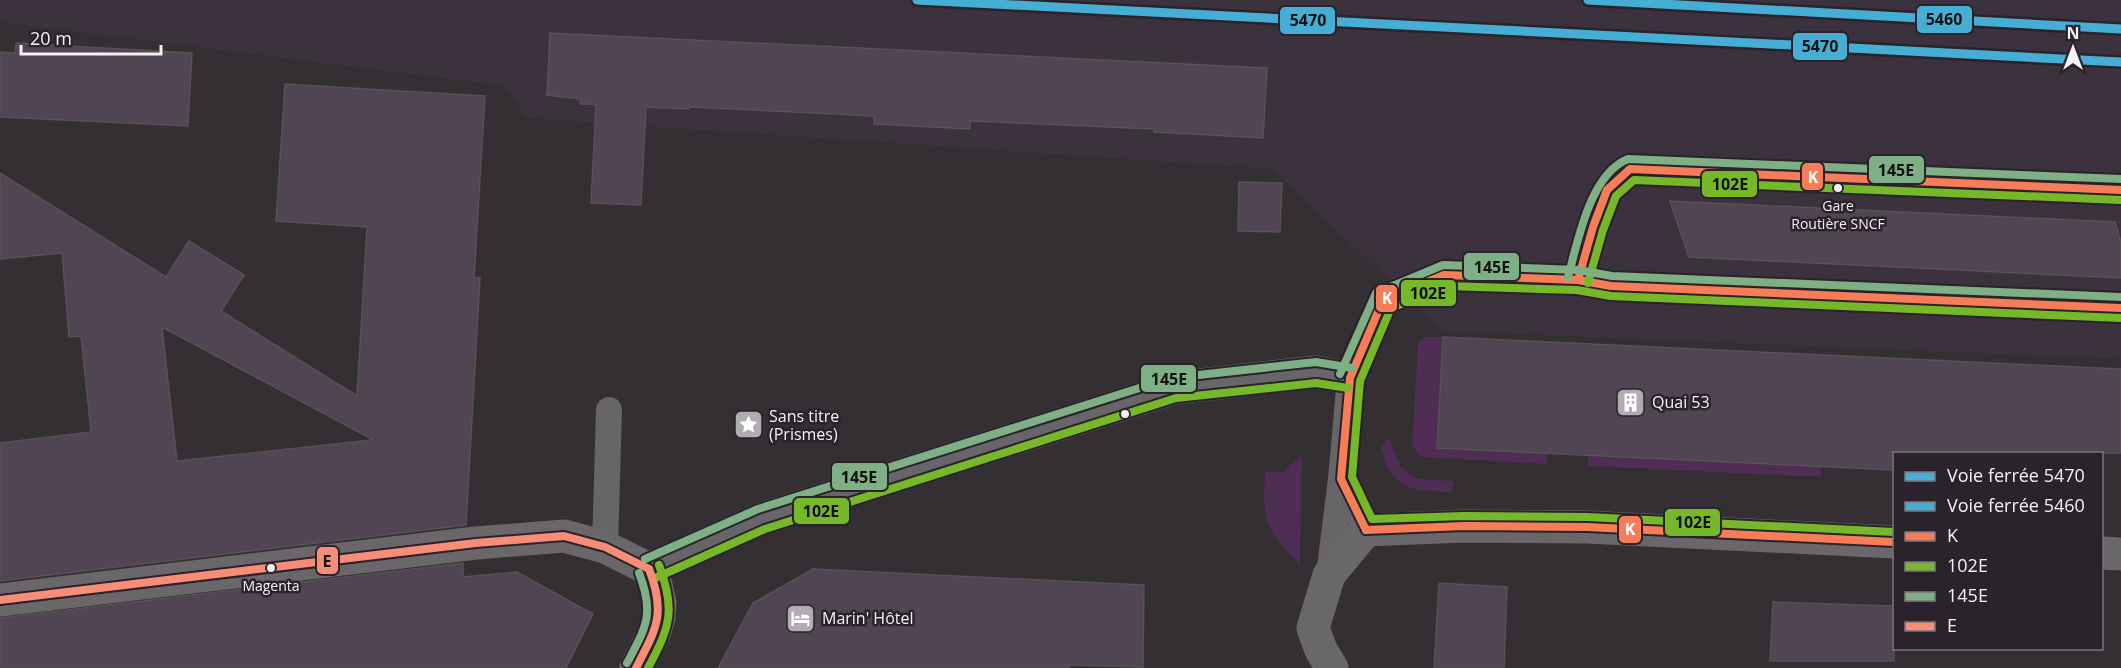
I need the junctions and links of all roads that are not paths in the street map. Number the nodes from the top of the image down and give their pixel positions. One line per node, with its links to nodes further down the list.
1 (2121, 190): 2 (lane)
2 (1578, 280): 3 (lane); 4 (lane)
3 (2121, 308)
4 (1350, 378): 6 (lane); 12 (street)
5 (609, 410): 9 (lane)
6 (1341, 479): 7 (lane); 13 (lane)
7 (1366, 530): 8 (street); 13 (street)
8 (1893, 543)
9 (605, 547): 12 (street); 14 (street)
10 (2103, 553): 11 (street)
11 (2121, 554)
12 (649, 569): 15 (street)
13 (1329, 575): 16 (street)
14 (0, 600)
15 (636, 668)
16 (1332, 668)

